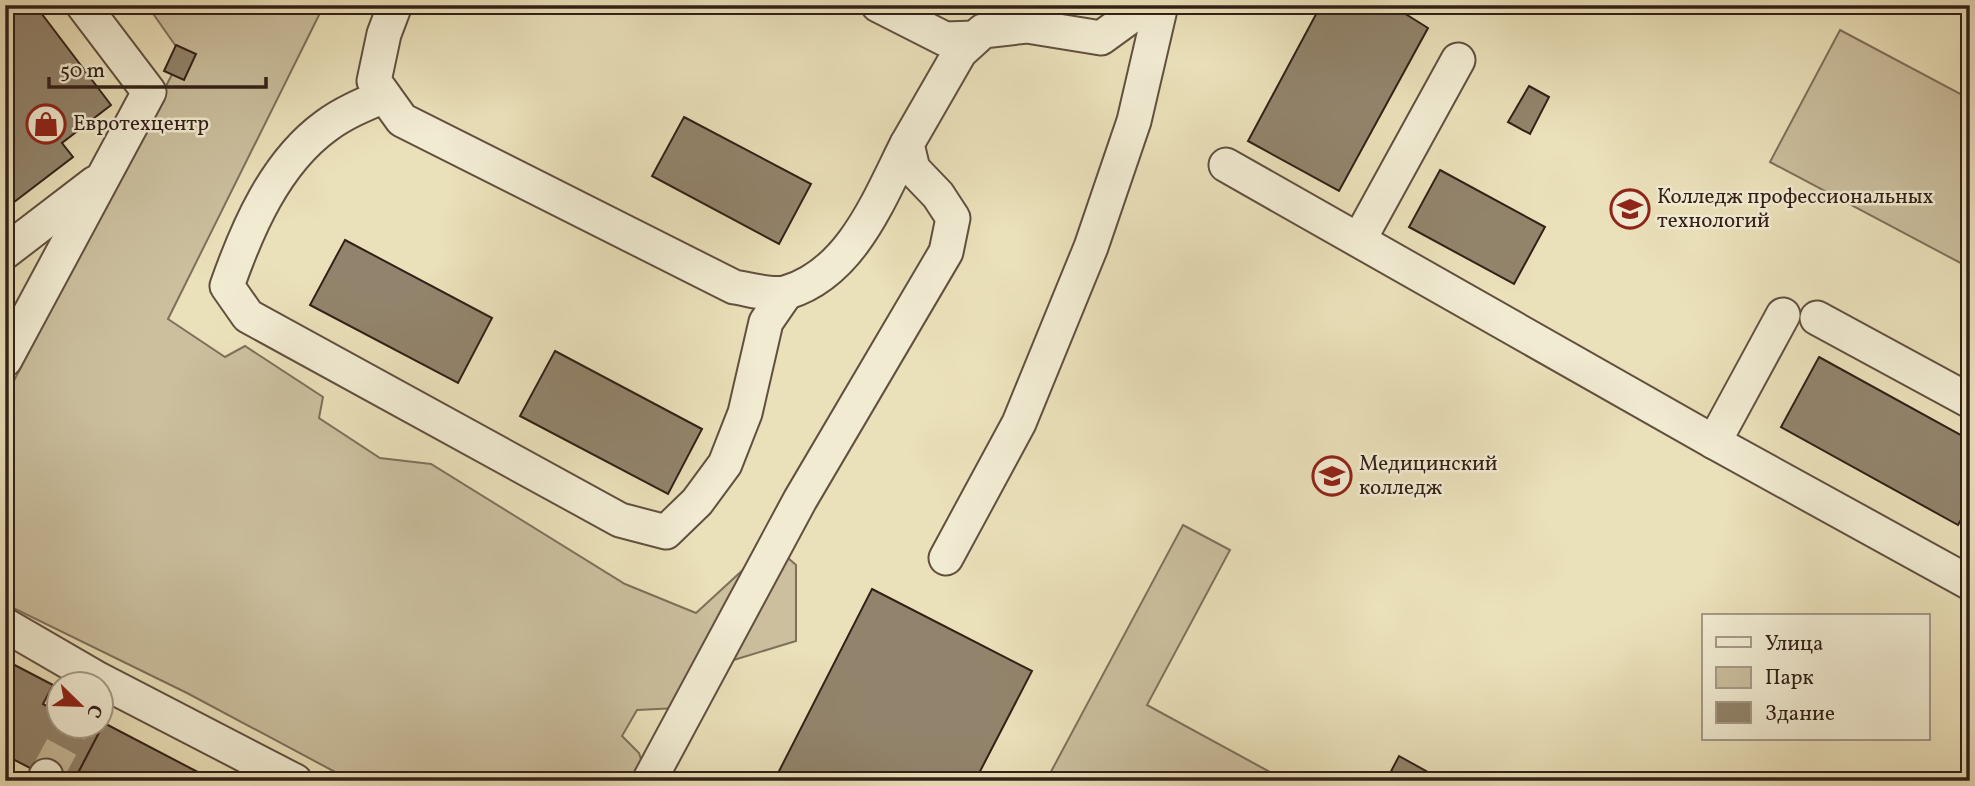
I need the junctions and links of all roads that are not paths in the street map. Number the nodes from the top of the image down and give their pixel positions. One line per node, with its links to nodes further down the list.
1 (83, 5): 11 (lane)
2 (395, 5): 8 (lane)
3 (878, 5): 6 (lane)
4 (1138, 5): 6 (lane)
5 (1161, 5): 20 (lane)
6 (975, 38): 9 (lane)
7 (1458, 60): 12 (lane)
8 (384, 96): 14 (lane); 14 (lane)
9 (907, 144): 14 (lane); 26 (lane)
10 (1226, 165): 12 (lane)
11 (103, 176): 13 (lane); 17 (lane)
12 (1359, 240): 19 (lane)
13 (5, 252)
14 (786, 293)
15 (1783, 315): 19 (lane)
16 (1817, 318): 18 (lane)
17 (5, 360)
18 (1970, 401)
19 (1714, 442): 21 (lane)
20 (946, 558)
21 (1965, 570)
22 (5, 625): 23 (lane)
23 (78, 670)
24 (116, 692): 25 (lane)
25 (295, 781)
26 (649, 781)

